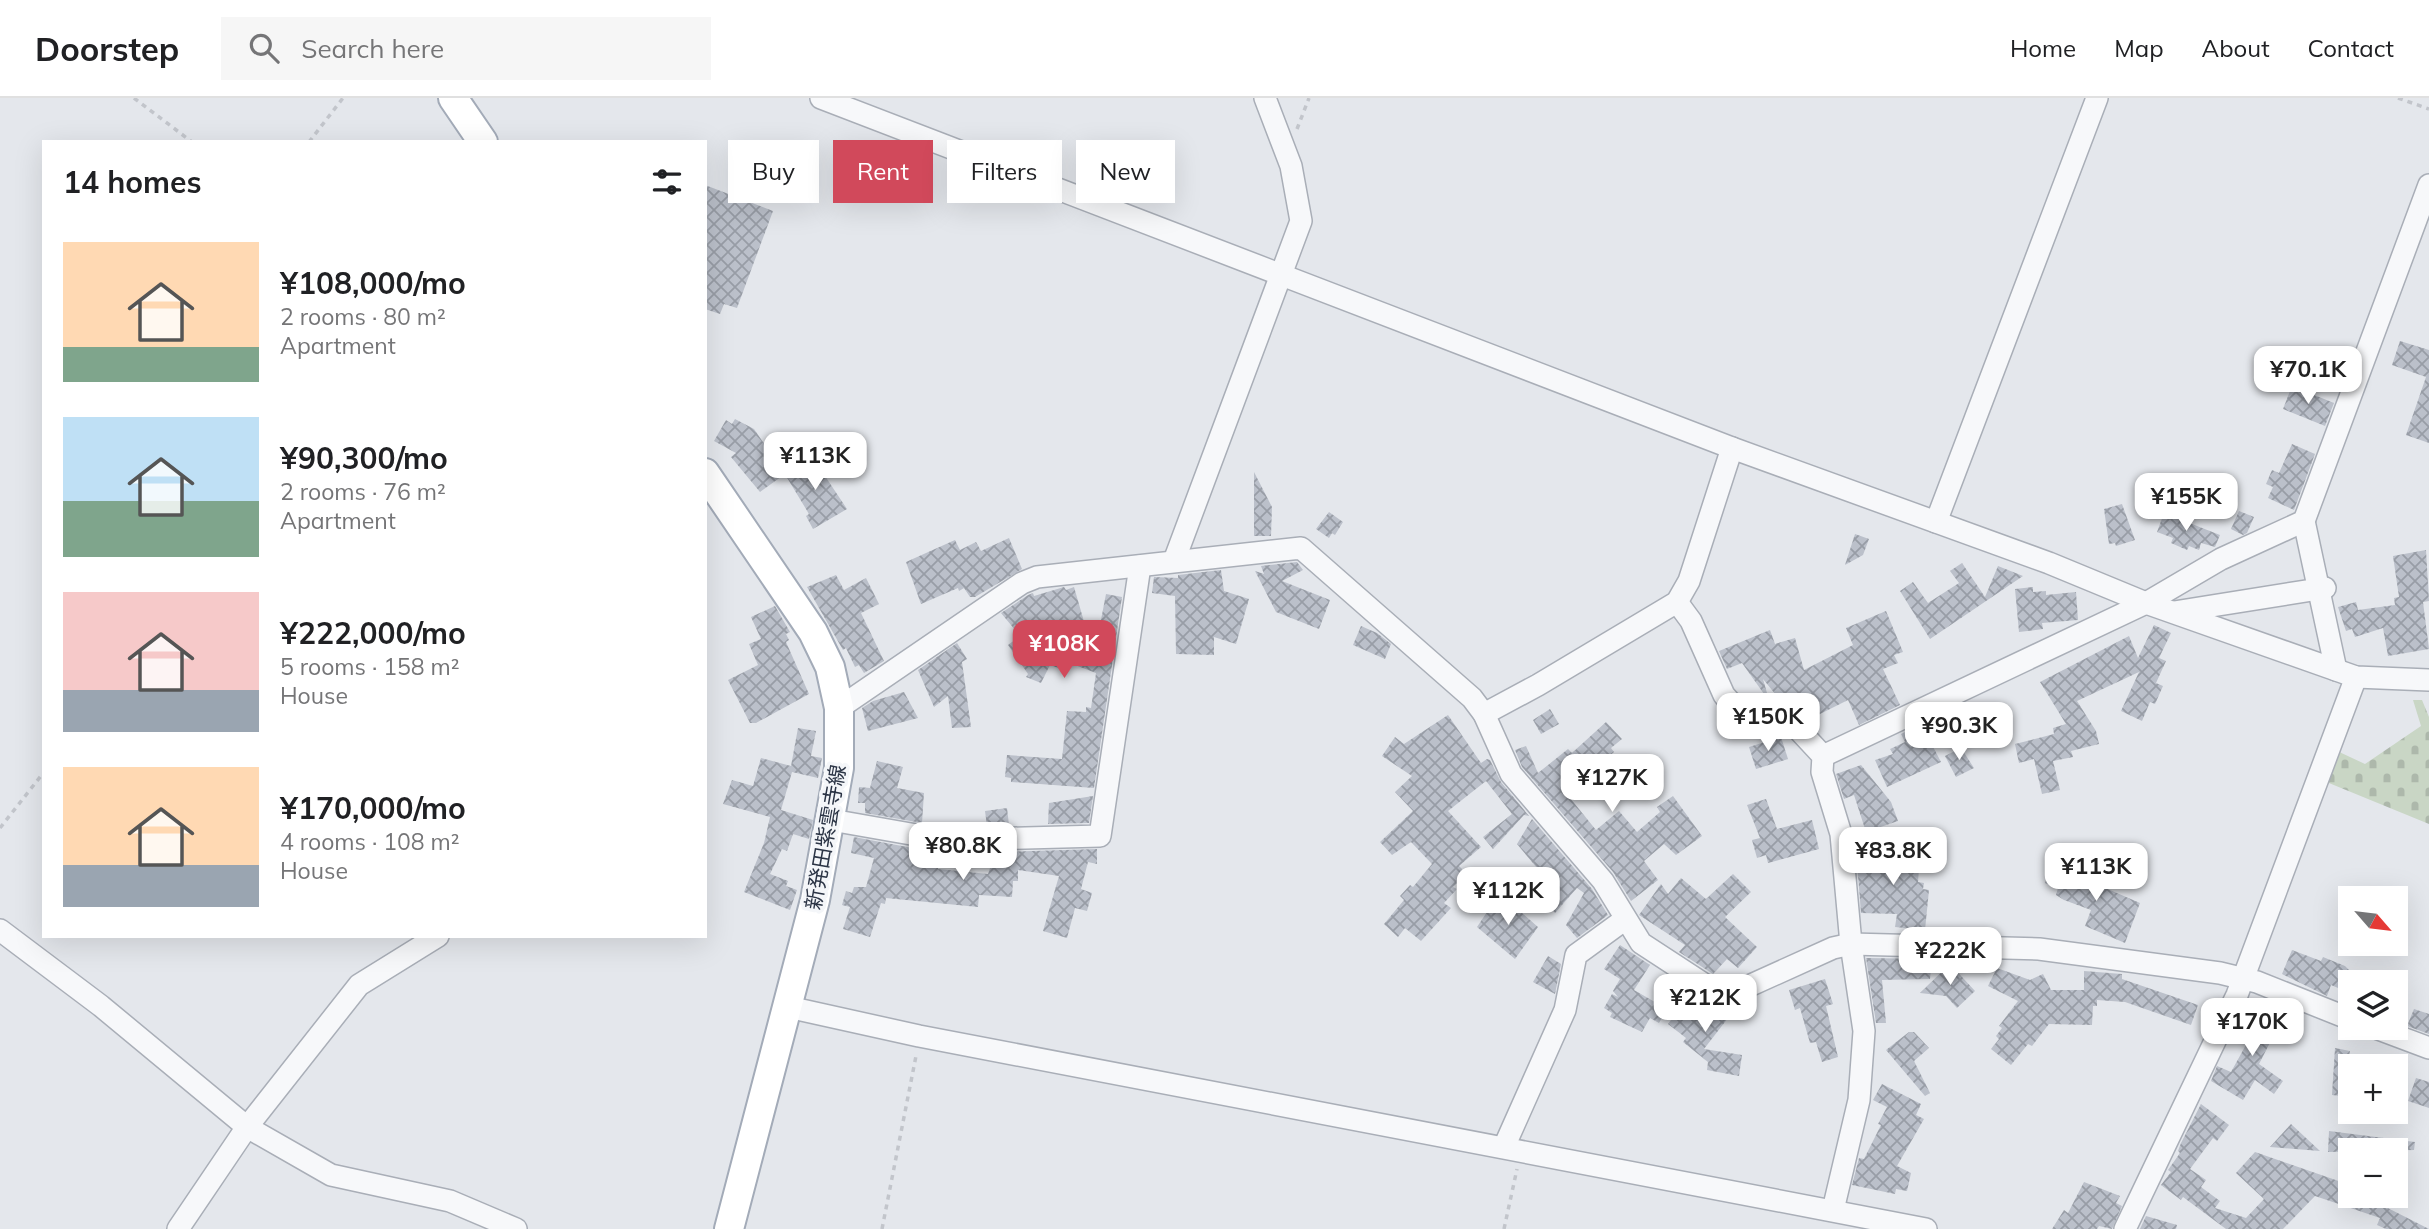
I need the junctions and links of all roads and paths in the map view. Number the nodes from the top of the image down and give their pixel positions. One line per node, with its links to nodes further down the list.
1 (134, 98): 9 (path)
2 (343, 98): 10 (path)
3 (453, 98): 11 (main road)
4 (821, 98): 13 (street)
5 (1265, 98): 13 (street)
6 (2097, 98): 17 (street)
7 (2398, 98): 8 (path)
8 (2429, 109)
9 (189, 140)
10 (311, 140)
11 (482, 140)
12 (2429, 185): 16 (street)
13 (1283, 276): 14 (street); 18 (street)
14 (1732, 448): 17 (street); 21 (street)
15 (707, 476): 27 (main road, 新発田紫雲寺線)
16 (2304, 521): 20 (street); 22 (street)
17 (1936, 522): 22 (street)
18 (1174, 561): 19 (street); 28 (street)
19 (1140, 566): 27 (street); 31 (street)
20 (2320, 588): 23 (street); 24 (street)
21 (1677, 601): 28 (street); 29 (street)
22 (2146, 603): 23 (street); 29 (street)
23 (2172, 612): 24 (street)
24 (2336, 670): 25 (street)
25 (2356, 677): 26 (street); 37 (street)
26 (2429, 680)
27 (839, 708): 31 (main road, 新発田紫雲寺線)
28 (1484, 714): 33 (street)
29 (1823, 756): 36 (street)
30 (42, 775): 32 (path)
31 (831, 820): 38 (main road, 新発田紫雲寺線)
32 (0, 828)
33 (1624, 920): 36 (street); 44 (street)
34 (0, 929): 43 (street)
35 (435, 938): 43 (street)
36 (1851, 944): 37 (street); 45 (street)
37 (2244, 978): 39 (street); 52 (street)
38 (788, 1007): 40 (street); 48 (main road, 新発田紫雲寺線)
39 (2338, 1014)
40 (919, 1036): 44 (street); 49 (path)
41 (2408, 1040): 42 (street)
42 (2429, 1048)
43 (247, 1127): 46 (street); 47 (street)
44 (1512, 1150): 45 (street); 50 (path)
45 (1833, 1210): 51 (street)
46 (178, 1229)
47 (516, 1229)
48 (729, 1229)
49 (882, 1229)
50 (1504, 1229)
51 (1926, 1229)
52 (2125, 1229)

